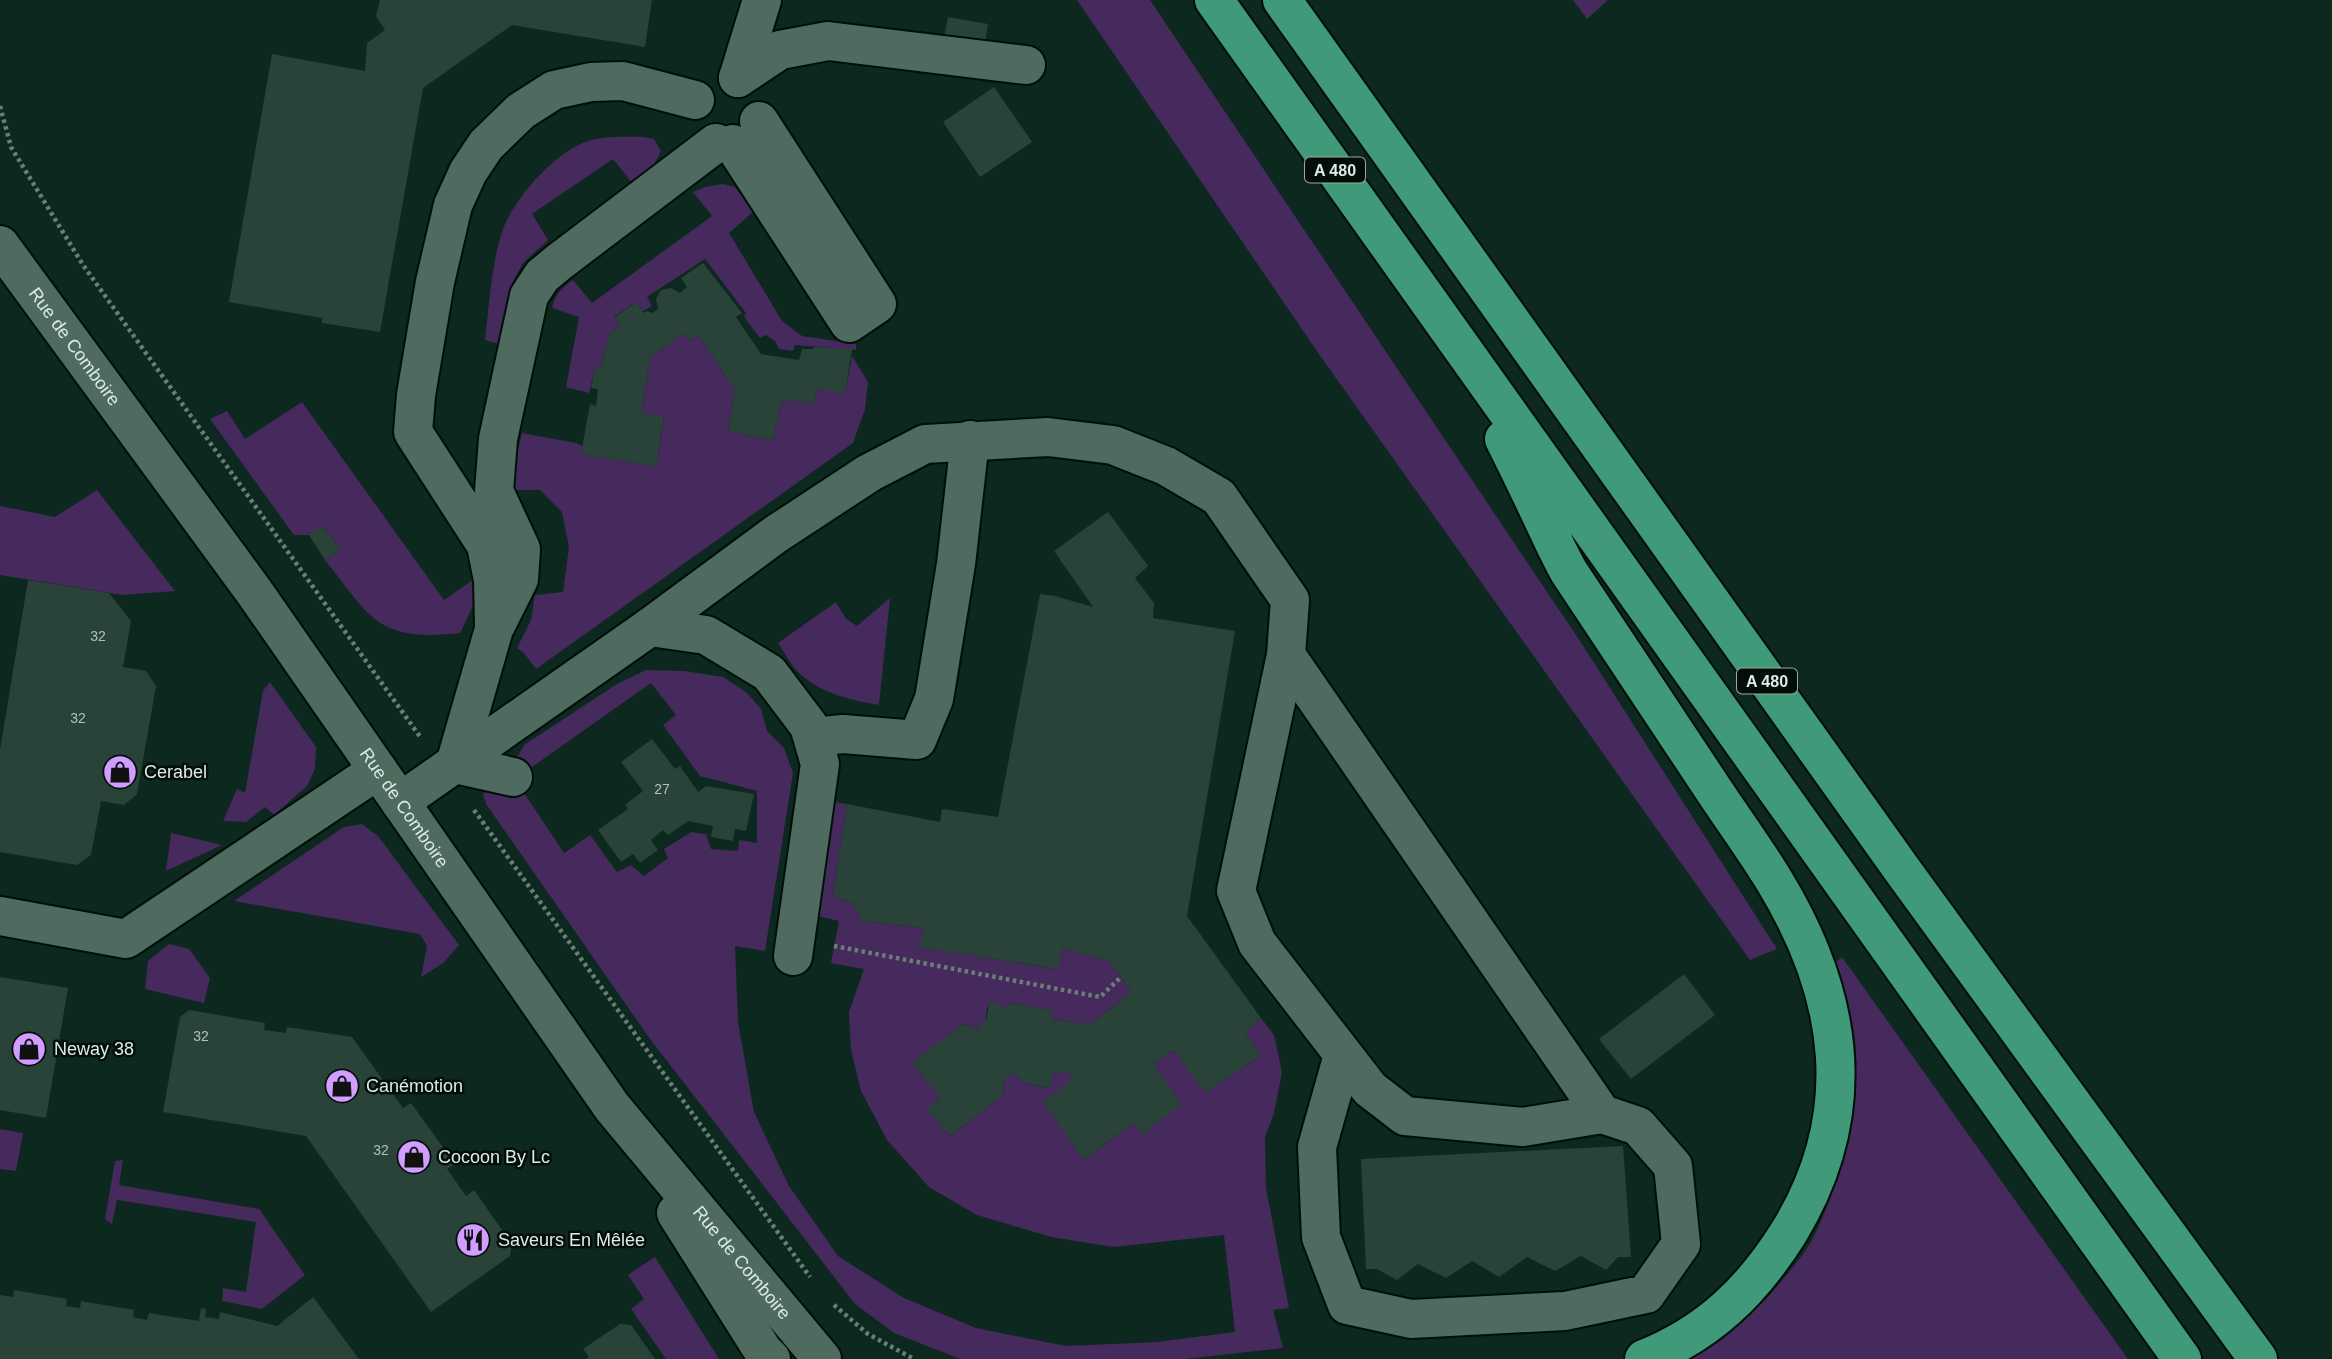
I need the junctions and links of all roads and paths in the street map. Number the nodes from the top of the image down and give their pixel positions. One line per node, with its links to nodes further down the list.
1 (762, 0): 5 (street)
2 (1214, 0): 9 (highway, A 480)
3 (1282, 0): 29 (highway, A 480)
4 (1026, 65): 5 (street)
5 (738, 78): 6 (street); 7 (street)
6 (695, 100): 7 (street); 12 (street)
7 (736, 136): 12 (street)
8 (0, 244): 16 (street, Rue de Comboire)
9 (1456, 340): 27 (highway); 28 (highway, A 480)
10 (970, 440): 11 (street); 13 (street); 14 (street)
11 (650, 627): 14 (street); 15 (street)
12 (494, 629): 15 (street)
13 (1286, 655): 22 (street); 24 (street)
14 (813, 737): 20 (street)
15 (455, 764): 17 (street); 18 (street)
16 (378, 771): 18 (street, Rue de Comboire); 19 (street)
17 (513, 776)
18 (400, 802): 23 (street, Rue de Comboire)
19 (0, 916)
20 (794, 947): 21 (path)
21 (1121, 977)
22 (1343, 1055): 24 (street); 24 (street)
23 (612, 1107): 25 (street); 26 (street, Rue de Comboire)
24 (1602, 1114)
25 (771, 1359)
26 (822, 1359)
27 (1644, 1359)
28 (2182, 1359)
29 (2258, 1359)

